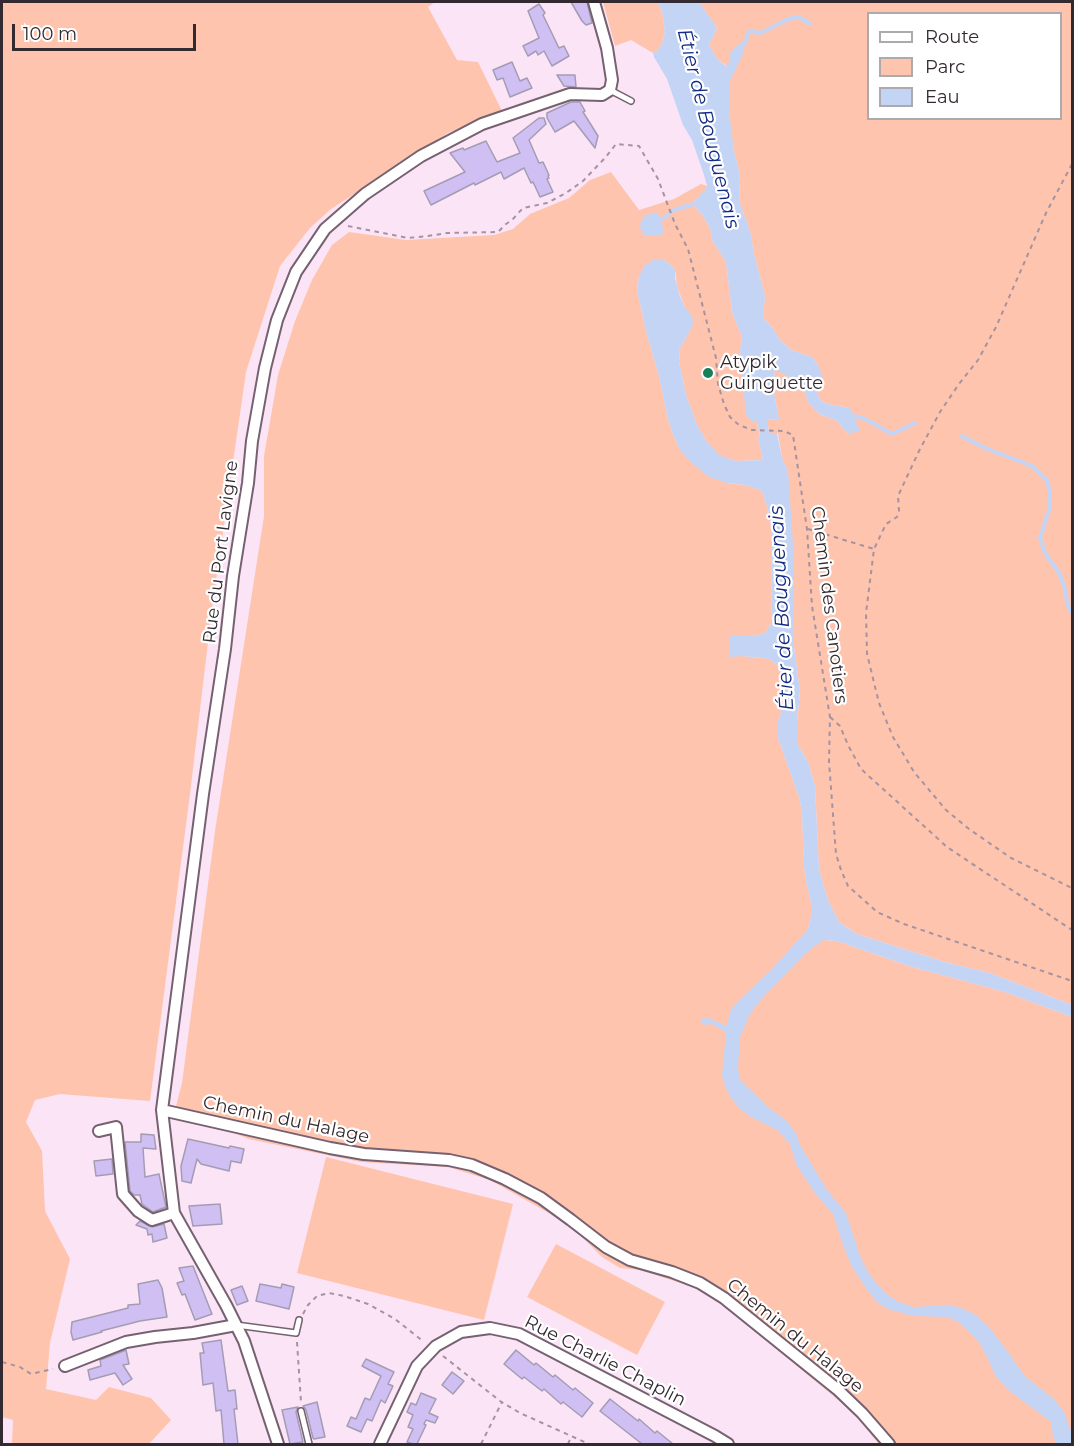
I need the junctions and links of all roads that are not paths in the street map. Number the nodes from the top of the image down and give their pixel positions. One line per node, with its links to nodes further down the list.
1 (594, 2): 2 (street)
2 (610, 90): 3 (lane); 4 (street, Rue du Port Lavigne)
3 (631, 101)
4 (162, 1110): 6 (street, Rue du Port Lavigne); 15 (street, Chemin du Halage)
5 (99, 1131): 6 (street)
6 (174, 1213): 8 (street, Rue du Port Lavigne)
7 (299, 1320): 8 (lane)
8 (236, 1325): 9 (street); 11 (street, Rue du Port Lavigne)
9 (65, 1366)
10 (301, 1411): 12 (lane)
11 (278, 1444)
12 (309, 1444)
13 (380, 1444): 14 (street, Rue Charlie Chaplin)
14 (728, 1444)
15 (889, 1444)

